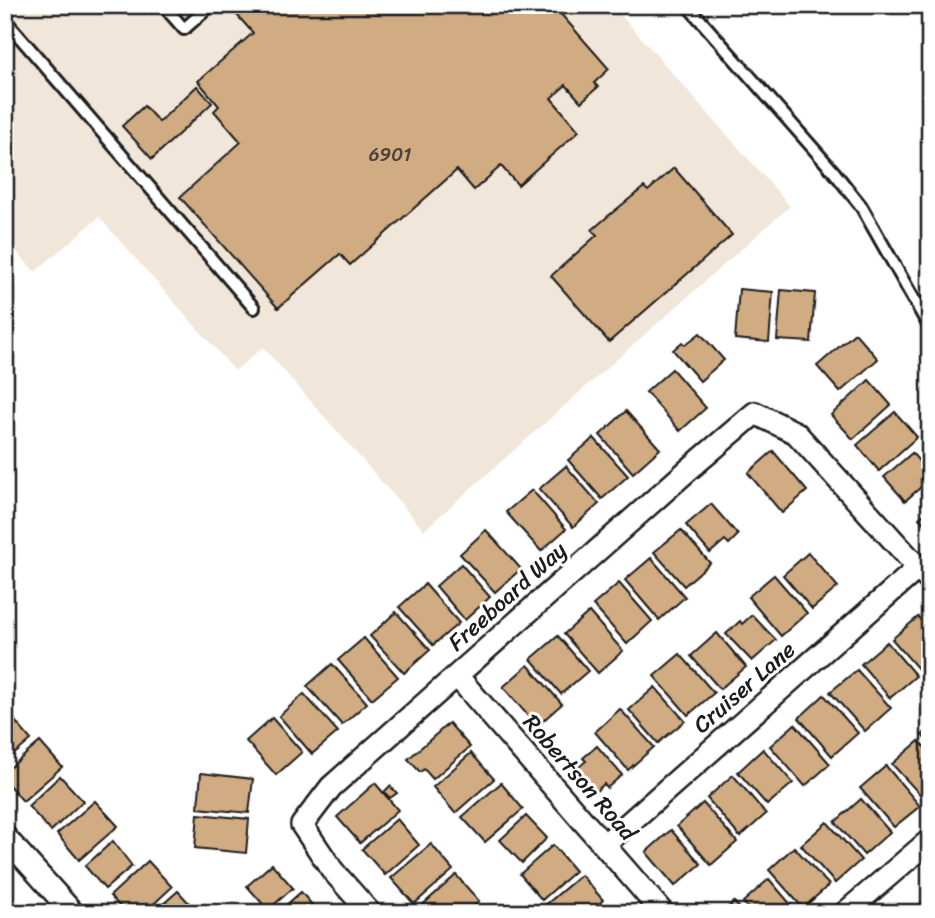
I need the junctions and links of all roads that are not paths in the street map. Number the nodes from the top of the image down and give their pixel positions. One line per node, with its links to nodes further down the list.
1 (163, 5): 2 (lane)
2 (211, 5)
3 (687, 5): 6 (lane)
4 (5, 20): 5 (lane)
5 (254, 308)
6 (930, 328)
7 (924, 575): 8 (street, Freeboard Way); 11 (street, Cruiser Lane)
8 (457, 676): 11 (street, Robertson Road); 13 (street, Freeboard Way)
9 (5, 837): 12 (street)
10 (930, 840): 15 (street)
11 (604, 845): 14 (street, Robertson Road)
12 (73, 913)
13 (370, 913)
14 (663, 913)
15 (845, 913)

